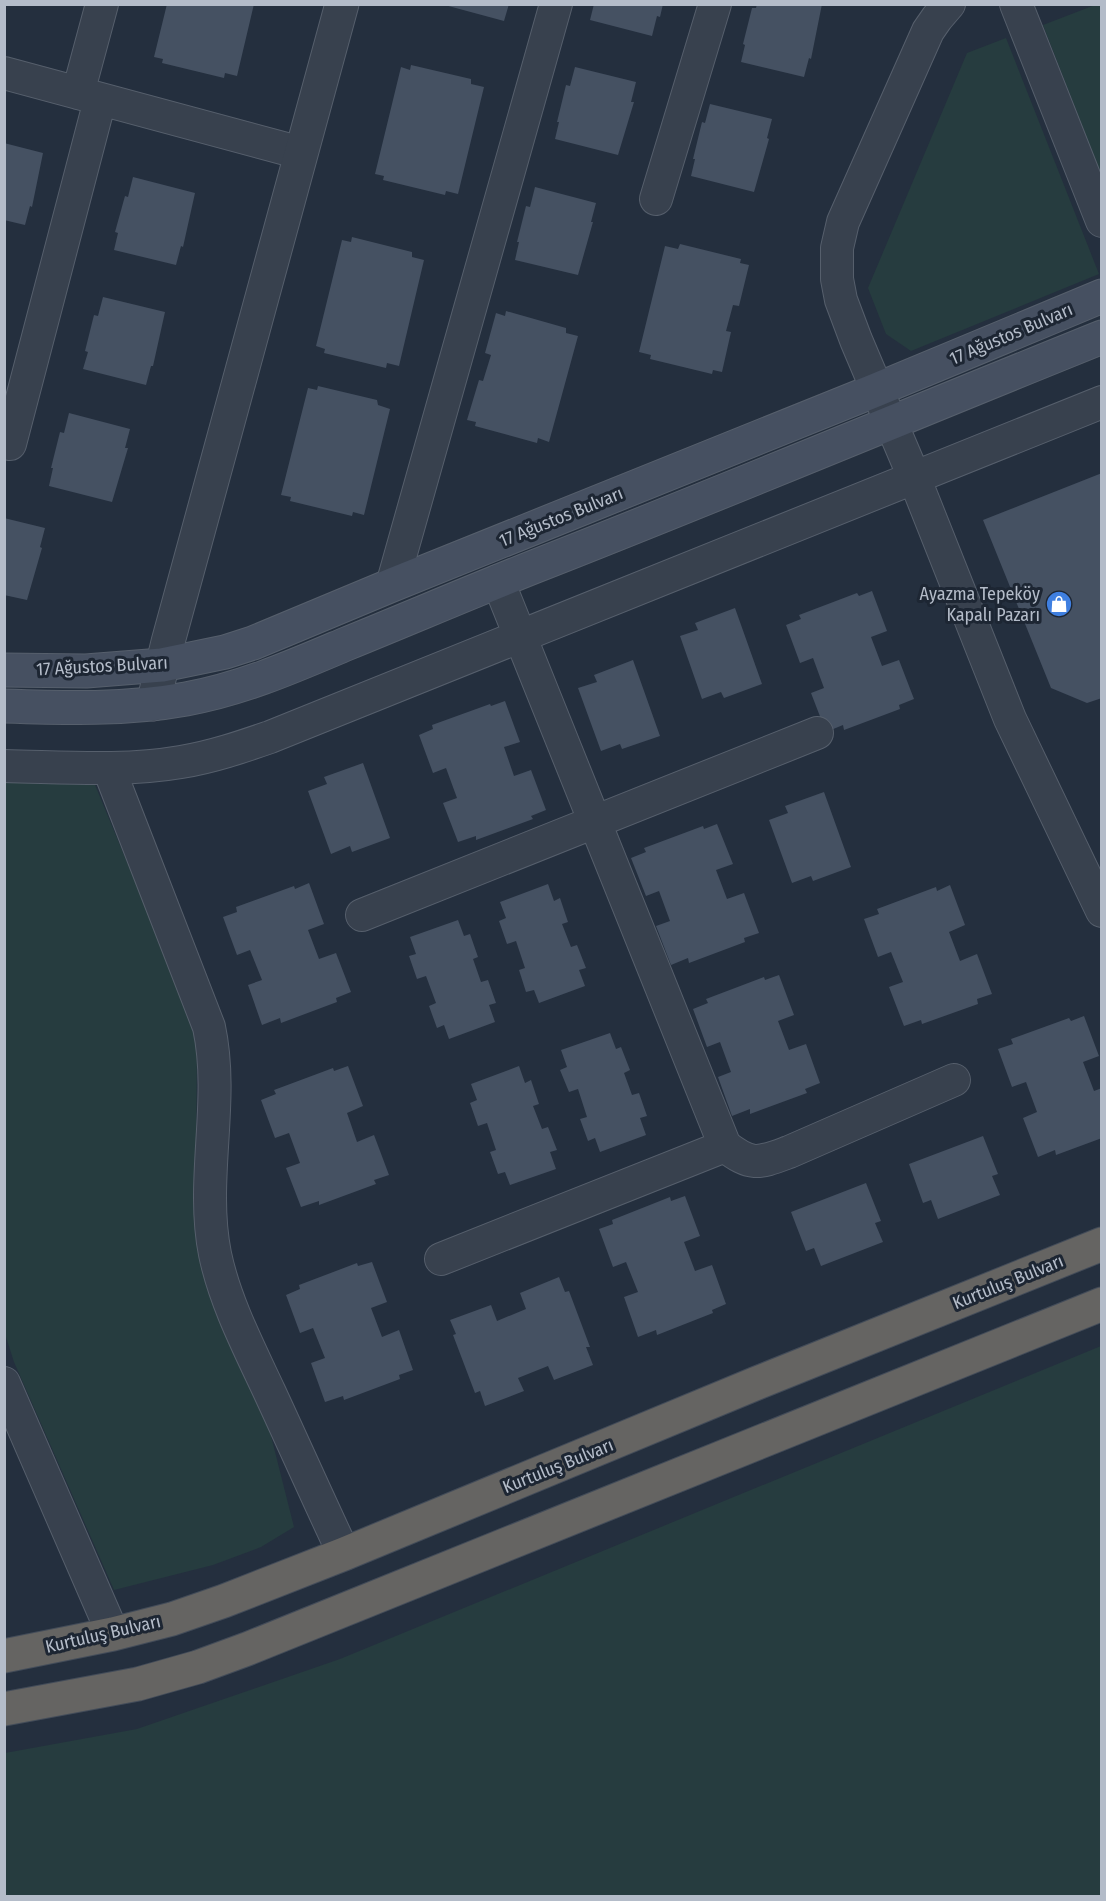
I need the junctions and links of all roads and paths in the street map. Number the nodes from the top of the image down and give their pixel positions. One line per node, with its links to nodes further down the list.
1 (102, 4): 8 (street)
2 (342, 4): 9 (street)
3 (556, 4): 20 (street)
4 (715, 4): 10 (street)
5 (949, 4): 14 (street)
6 (1016, 4): 11 (street)
7 (4, 74): 8 (street)
8 (89, 96): 9 (street); 17 (street)
9 (301, 153): 22 (street)
10 (657, 199)
11 (1101, 221)
12 (1101, 296): 14 (main road, 17 Ağustos Bulvarı)
13 (1101, 337): 16 (main road, 17 Ağustos Bulvarı)
14 (876, 390): 16 (street); 20 (main road, 17 Ağustos Bulvarı)
15 (1101, 402): 18 (street)
16 (891, 423): 18 (street); 19 (main road, 17 Ağustos Bulvarı)
17 (10, 444)
18 (914, 477): 21 (street); 30 (street)
19 (498, 581): 21 (street); 24 (main road, 17 Ağustos Bulvarı)
20 (392, 585): 22 (main road, 17 Ağustos Bulvarı)
21 (521, 636): 28 (street); 29 (street)
22 (162, 665): 23 (main road, 17 Ağustos Bulvarı); 24 (street)
23 (4, 670)
24 (153, 704): 25 (main road, 17 Ağustos Bulvarı)
25 (4, 706)
26 (817, 733): 29 (street)
27 (4, 766): 28 (street)
28 (109, 769): 38 (street)
29 (595, 823): 31 (street); 33 (street)
30 (1101, 911)
31 (362, 915)
32 (954, 1080): 33 (street)
33 (725, 1146): 35 (street)
34 (1101, 1244): 38 (highway, Kurtuluş Bulvarı)
35 (441, 1259)
36 (1101, 1304): 41 (highway)
37 (4, 1383): 39 (street)
38 (344, 1554): 39 (highway, Kurtuluş Bulvarı)
39 (113, 1634): 40 (highway, Kurtuluş Bulvarı)
40 (4, 1656)
41 (4, 1709)

